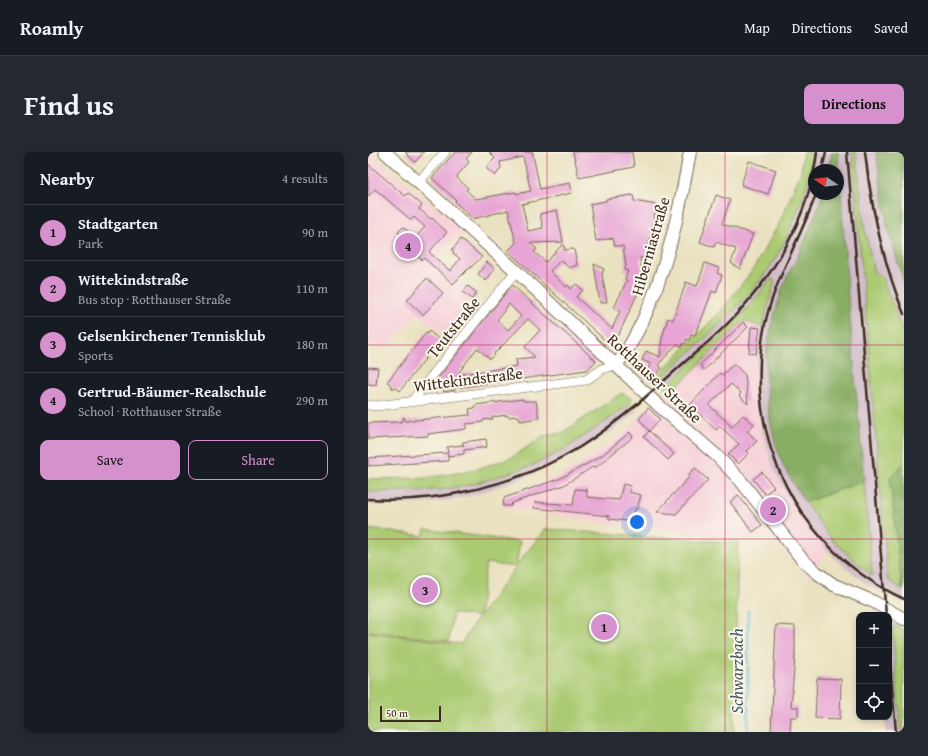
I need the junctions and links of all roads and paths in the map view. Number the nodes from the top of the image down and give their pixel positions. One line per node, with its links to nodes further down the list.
1 (385, 152): 4 (main road, Rotthauser Straße)
2 (445, 152): 4 (street)
3 (690, 152): 6 (main road, Hiberniastraße)
4 (419, 182): 5 (main road, Rotthauser Straße)
5 (516, 271): 6 (main road, Rotthauser Straße); 7 (street, Teutstraße)
6 (616, 365): 7 (street, Wittekindstraße); 9 (main road, Rotthauser Straße)
7 (412, 401): 8 (street, Wittekindstraße)
8 (368, 406)
9 (904, 619)

